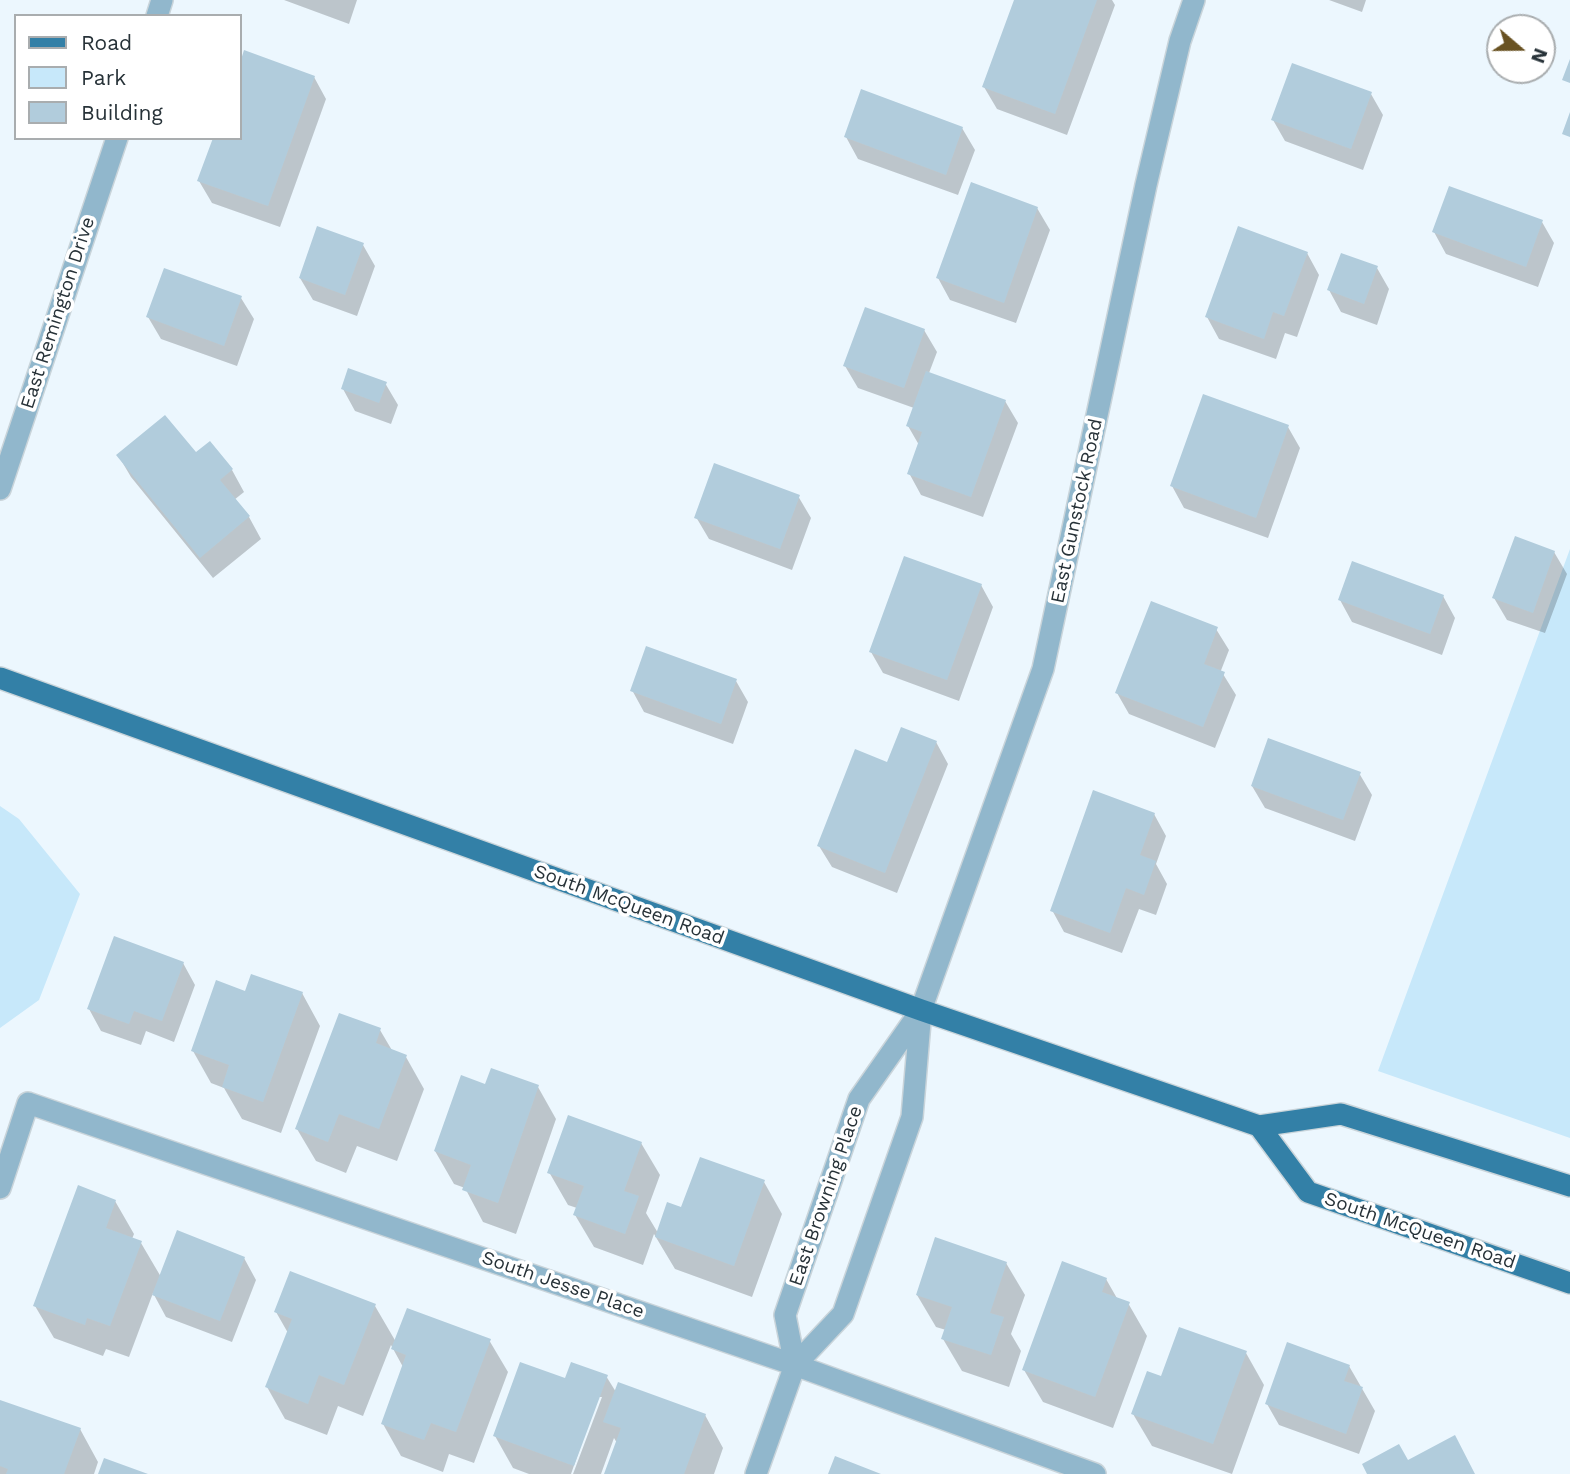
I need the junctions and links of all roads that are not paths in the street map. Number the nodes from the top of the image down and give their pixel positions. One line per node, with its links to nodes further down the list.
1 (1194, 0): 5 (street, East Gunstock Road)
2 (116, 140): 3 (street, East Remington Drive)
3 (0, 489)
4 (0, 678): 5 (main road, South McQueen Road)
5 (921, 1010): 6 (main road, South McQueen Road); 10 (street); 10 (street, East Browning Place)
6 (1259, 1126): 7 (main road, South McQueen Road); 9 (main road, South McQueen Road)
7 (1570, 1186)
8 (0, 1188): 10 (street, South Jesse Place)
9 (1570, 1283)
10 (795, 1365): 11 (street); 12 (street, South Jesse Place)
11 (756, 1474)
12 (1095, 1474)

